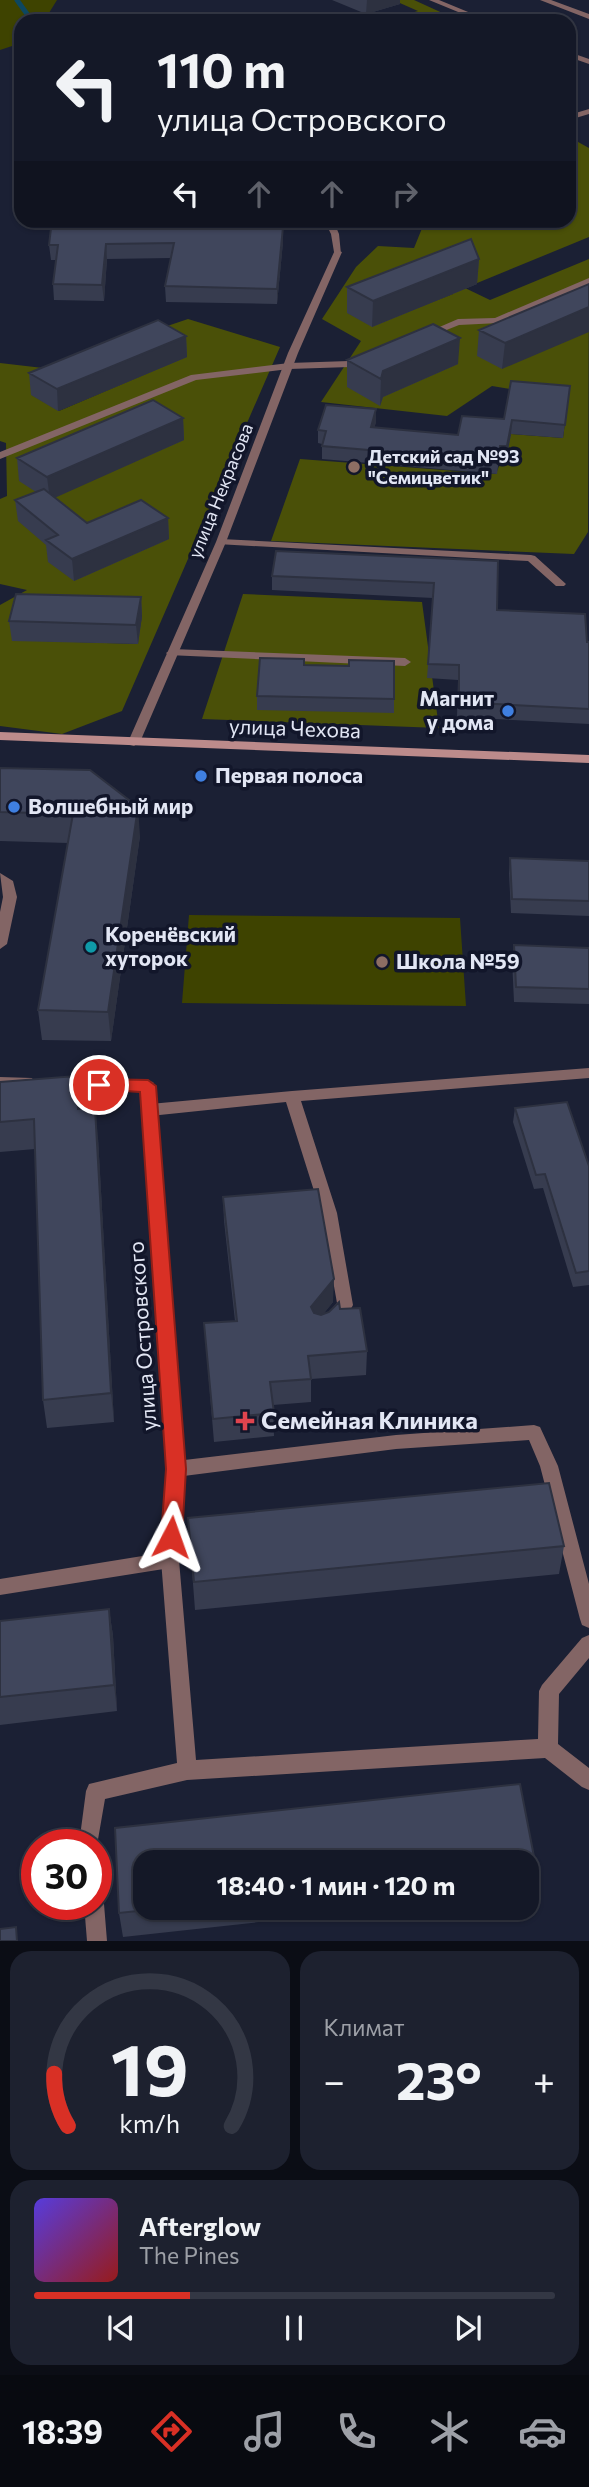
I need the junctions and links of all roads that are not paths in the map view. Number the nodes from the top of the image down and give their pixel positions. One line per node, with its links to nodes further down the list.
1 (433, 0): 3 (street)
2 (544, 0): 4 (street)
3 (468, 14)
4 (589, 17)
5 (330, 228): 9 (street, улица Некрасова)
6 (589, 281): 7 (street)
7 (410, 341)
8 (375, 355): 9 (street)
9 (289, 366): 10 (street); 11 (street, улица Некрасова)
10 (0, 456)
11 (221, 542): 12 (street); 13 (street, улица Некрасова)
12 (560, 584)
13 (172, 653): 14 (street); 16 (street, улица Некрасова)
14 (405, 662)
15 (0, 736): 16 (main road, улица Чехова)
16 (134, 742): 17 (main road, улица Чехова)
17 (589, 759)
18 (0, 877): 19 (street)
19 (0, 944)
20 (589, 1073): 22 (street)
21 (0, 1082): 23 (street, улица Островского)
22 (292, 1096): 23 (street); 24 (street)
23 (150, 1110): 25 (street, улица Островского)
24 (321, 1329)
25 (176, 1469): 26 (street, улица Островского); 28 (street)
26 (170, 1560): 27 (street); 31 (street, улица Островского)
27 (0, 1587)
28 (589, 1619)
29 (589, 1644): 30 (street)
30 (548, 1748): 31 (street); 32 (street)
31 (187, 1770): 33 (street)
32 (589, 1780)
33 (91, 1829)
34 (95, 1920): 35 (street)
35 (96, 1941)

